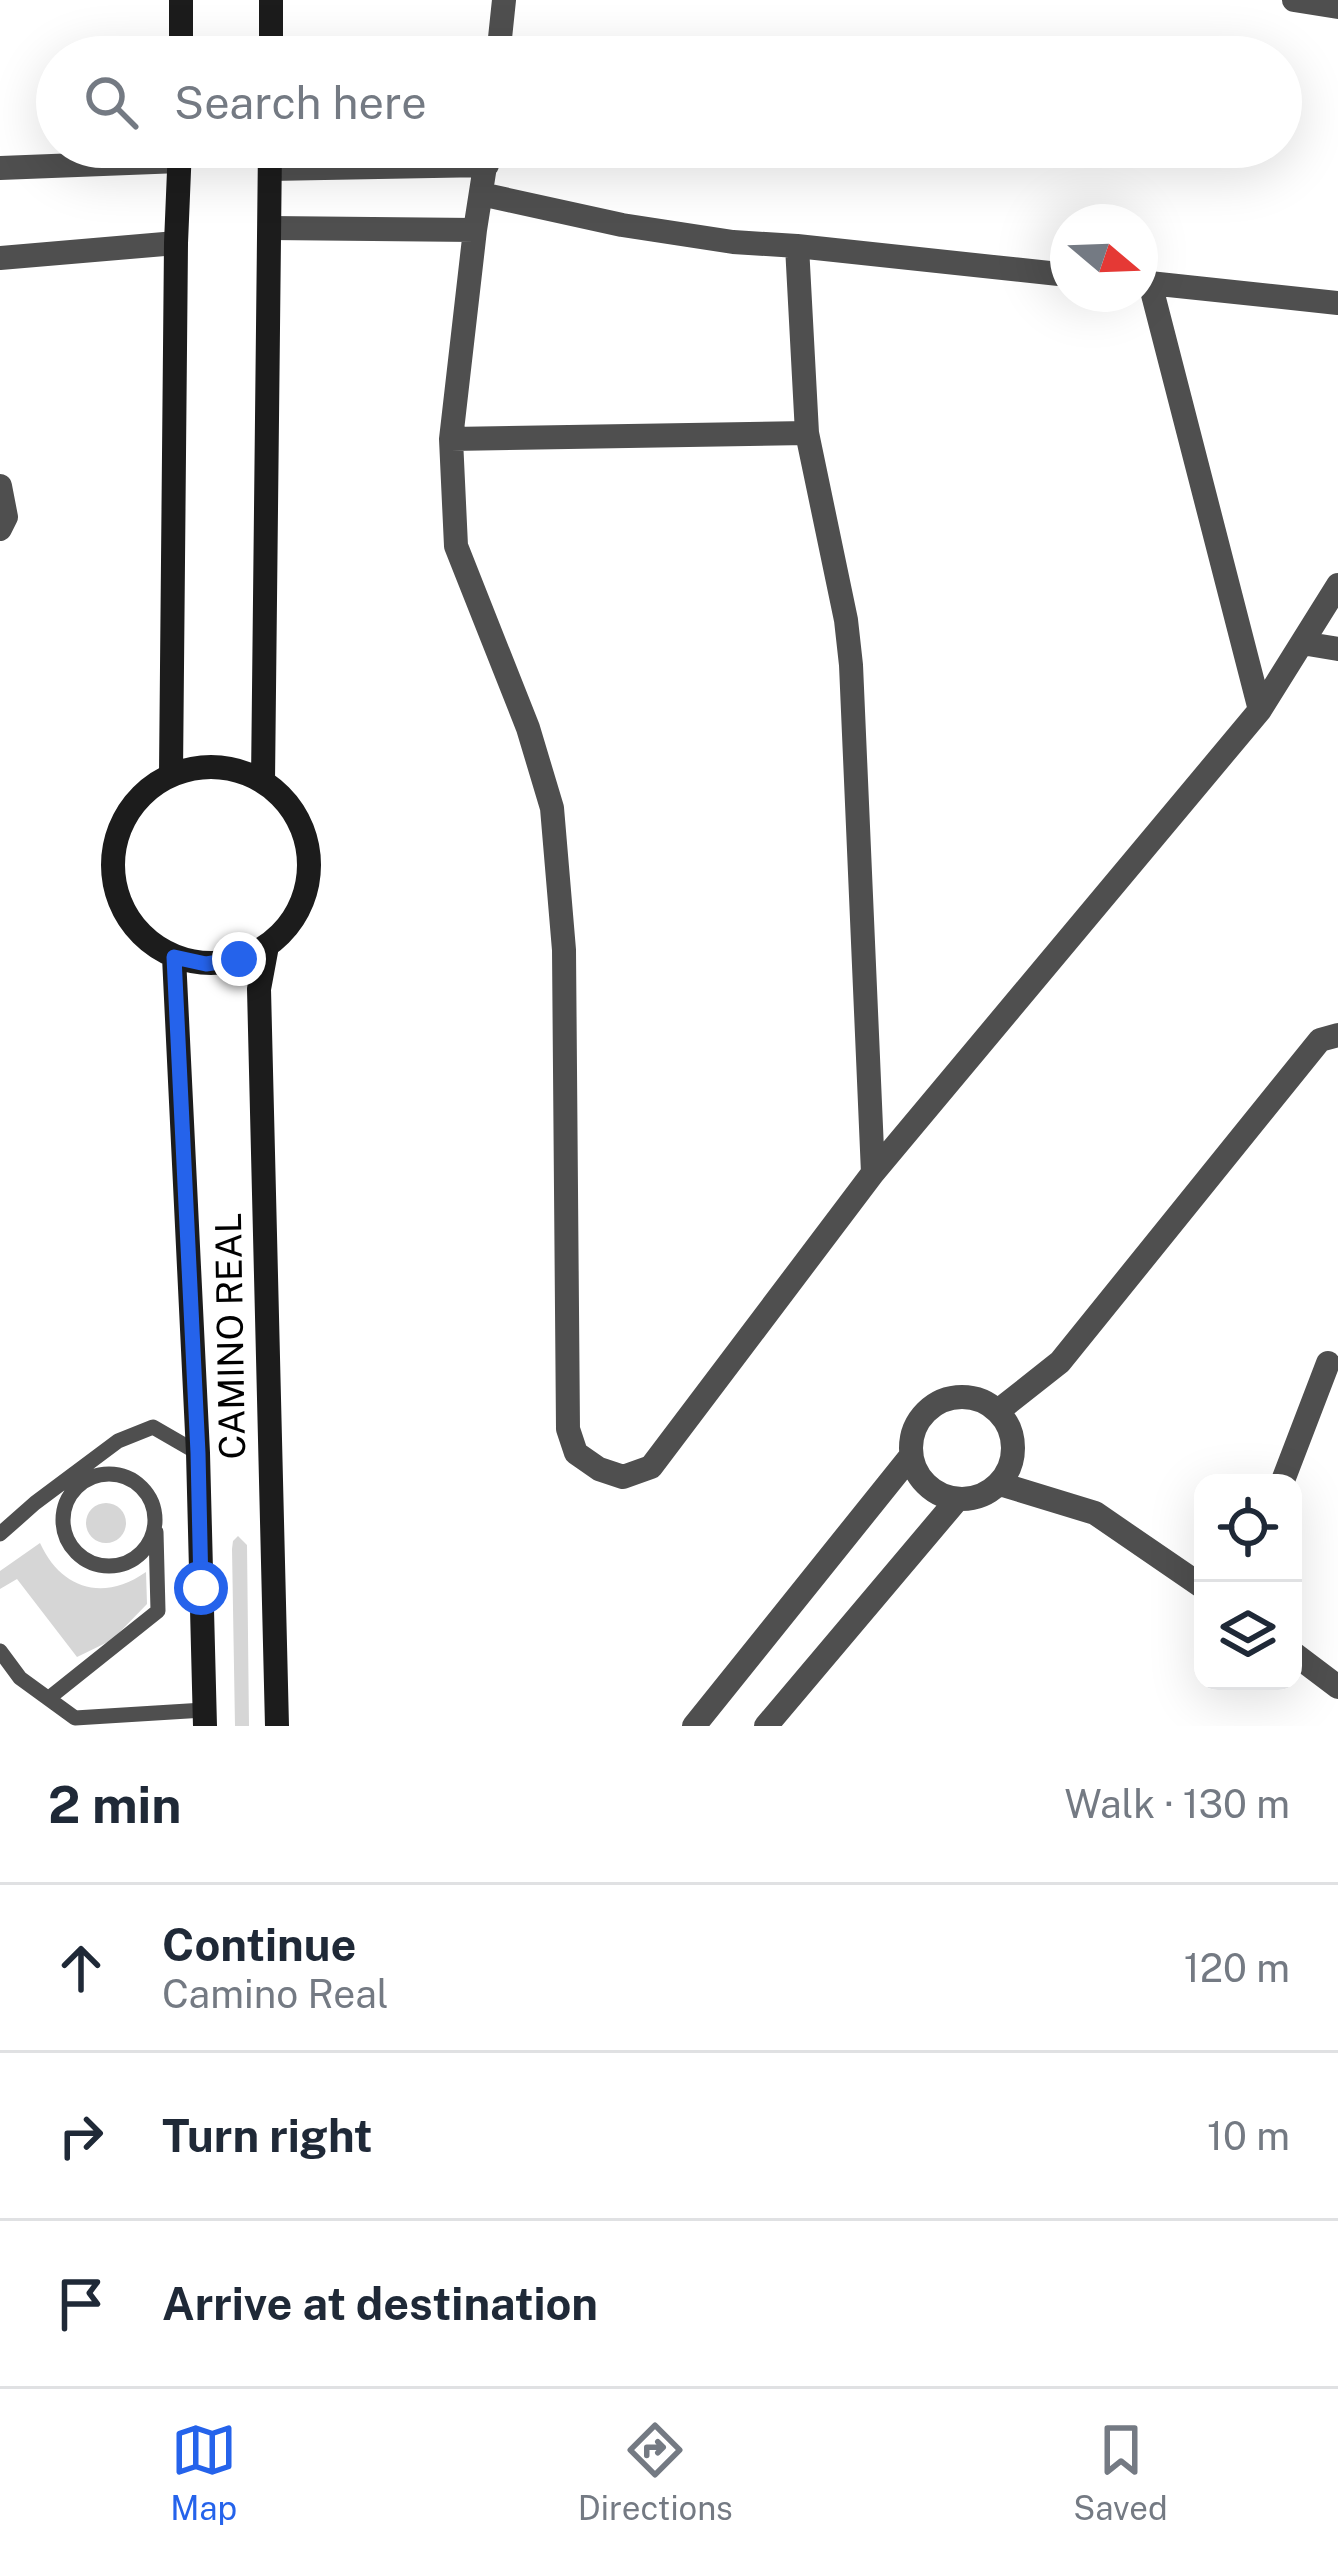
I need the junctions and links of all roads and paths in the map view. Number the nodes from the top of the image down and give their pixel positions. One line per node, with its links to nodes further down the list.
1 (181, 0): 6 (main road)
2 (271, 0): 7 (main road)
3 (504, 0): 8 (street)
4 (1294, 0): 5 (street)
5 (1338, 7)
6 (181, 36)
7 (271, 36)
8 (500, 36)
9 (36, 165): 10 (street)
10 (0, 168)
11 (179, 168): 17 (main road)
12 (270, 168): 15 (main road)
13 (486, 168): 14 (street)
14 (481, 194): 16 (street); 18 (street)
15 (270, 227): 16 (street); 33 (main road)
16 (475, 230): 25 (street)
17 (176, 243): 19 (street); 32 (main road)
18 (797, 246): 20 (street); 24 (street)
19 (0, 258)
20 (1050, 272)
21 (1158, 284): 22 (street)
22 (1338, 303)
23 (1153, 312): 31 (street)
24 (807, 433): 25 (street); 37 (street)
25 (451, 439): 37 (street)
26 (0, 486): 27 (street)
27 (0, 530)
28 (1338, 585): 29 (street)
29 (1303, 643): 30 (street); 31 (street)
30 (1338, 649)
31 (1260, 710): 37 (street)
32 (171, 774): 33 (main road); 35 (main road)
33 (263, 782): 34 (main road)
34 (268, 946): 35 (main road); 57 (main road, CAMINO REAL)
35 (174, 957): 41 (main road, CAMINO REAL)
36 (1338, 1035): 39 (street)
37 (873, 1173)
38 (1328, 1363): 44 (street)
39 (998, 1411): 42 (street); 45 (street)
40 (118, 1441): 41 (lane); 43 (lane); 47 (lane)
41 (198, 1453): 56 (main road, CAMINO REAL)
42 (910, 1456): 46 (street); 58 (street)
43 (122, 1474): 48 (lane); 49 (lane)
44 (1285, 1474)
45 (1000, 1484): 46 (street); 51 (street)
46 (956, 1501): 59 (street)
47 (35, 1503): 48 (lane); 50 (lane)
48 (64, 1508): 49 (lane)
49 (155, 1524): 55 (lane)
50 (0, 1534)
51 (1196, 1582)
52 (0, 1651): 55 (lane)
53 (1302, 1660): 54 (street)
54 (1338, 1687)
55 (49, 1698): 56 (lane)
56 (204, 1718)
57 (277, 1726)
58 (694, 1726)
59 (766, 1726)

